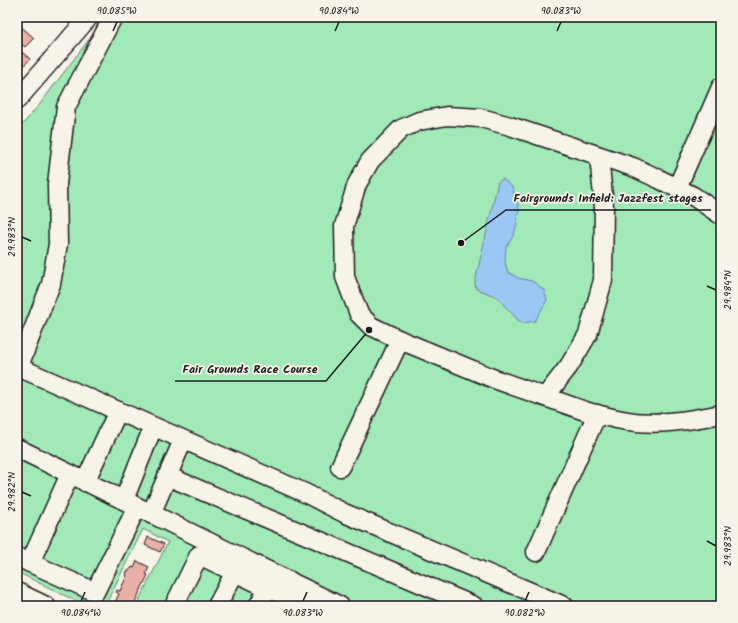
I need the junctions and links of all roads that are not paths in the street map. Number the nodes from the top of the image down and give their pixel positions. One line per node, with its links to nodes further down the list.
1 (113, 17): 9 (street)
2 (87, 18): 4 (street)
3 (721, 87): 6 (street)
4 (17, 100)
5 (599, 156): 6 (street); 8 (street); 10 (street)
6 (677, 188): 7 (street)
7 (721, 215)
8 (400, 340): 10 (street); 17 (street)
9 (18, 369): 11 (street)
10 (545, 397): 12 (street)
11 (118, 411): 14 (street); 19 (street)
12 (598, 414): 13 (street); 21 (street)
13 (721, 414)
14 (153, 426): 15 (street); 20 (street)
15 (183, 440): 18 (street); 26 (street)
16 (19, 455): 19 (street)
17 (340, 467)
18 (167, 476): 20 (street); 33 (street)
19 (78, 478): 20 (street); 22 (street)
20 (137, 507): 22 (street); 24 (street)
21 (536, 552)
22 (23, 560)
23 (235, 572): 24 (street); 28 (street); 29 (street)
24 (280, 588): 30 (street); 31 (street); 32 (street)
25 (17, 592): 27 (street)
26 (537, 601): 34 (street)
27 (46, 606)
28 (174, 606)
29 (217, 606)
30 (258, 606)
31 (305, 606)
32 (340, 606)
33 (474, 606)
34 (564, 606)

